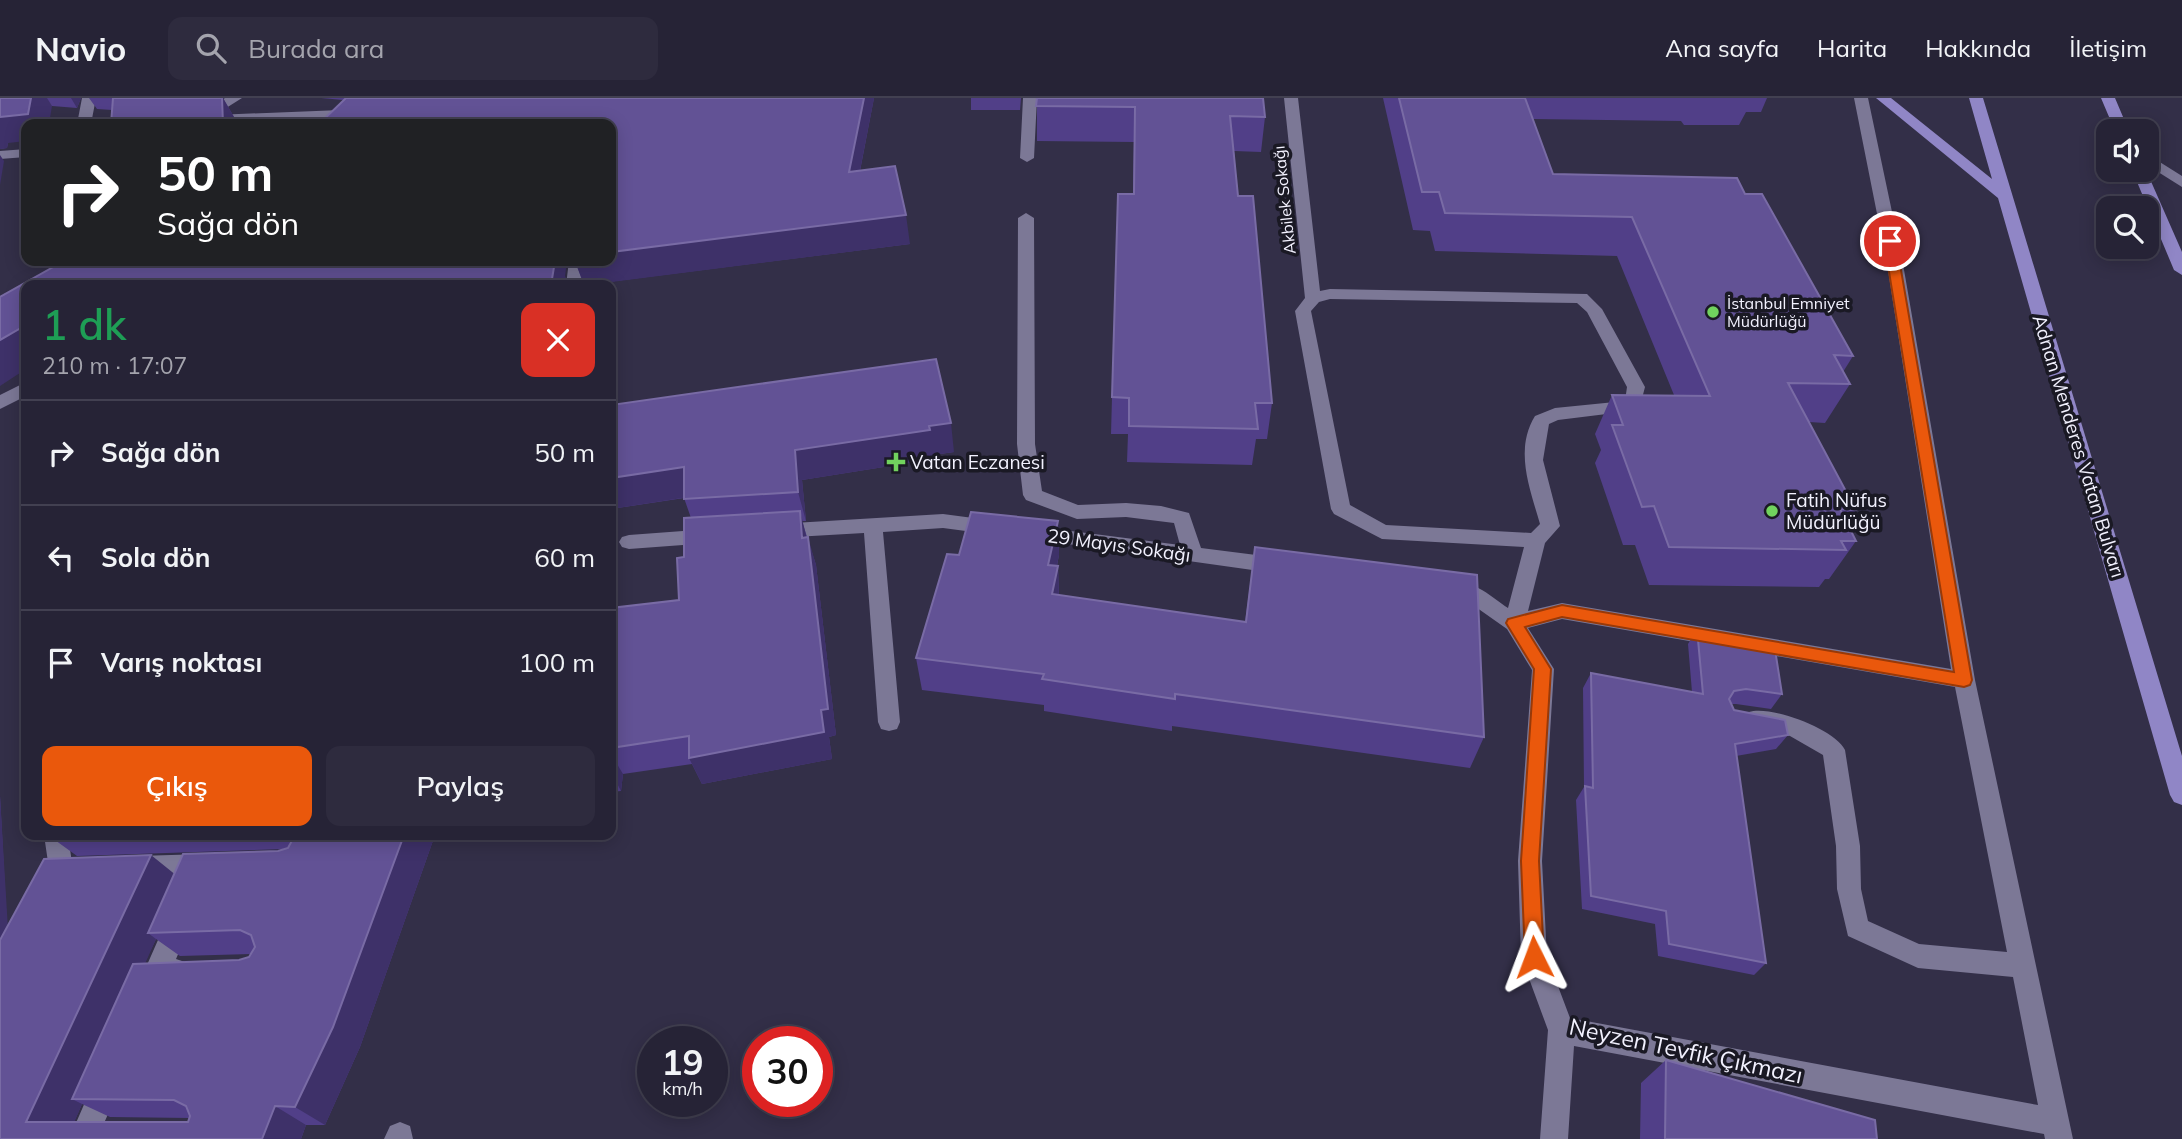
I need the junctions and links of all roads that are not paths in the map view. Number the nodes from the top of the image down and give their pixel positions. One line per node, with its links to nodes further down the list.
1 (89, 98): 9 (street)
2 (235, 98): 10 (street)
3 (1030, 98): 16 (street)
4 (1291, 98): 23 (street, Akbilek Sokağı)
5 (1861, 98): 35 (street)
6 (1883, 98): 20 (main road)
7 (1976, 98): 20 (main road, Adnan Menderes Vatan Bulvarı)
8 (2108, 98): 13 (main road)
9 (85, 119)
10 (200, 119)
11 (222, 119): 12 (street)
12 (387, 119)
13 (2117, 119)
14 (21, 153): 15 (street)
15 (0, 155)
16 (1027, 158)
17 (2159, 167): 19 (street)
18 (2144, 182): 22 (main road)
19 (2182, 183)
20 (2004, 196): 38 (main road, Adnan Menderes Vatan Bulvarı)
21 (1026, 218): 31 (street)
22 (2181, 265)
23 (1313, 298): 29 (street, Akbilek Sokağı); 29 (street)
24 (21, 391): 25 (street)
25 (0, 403)
26 (873, 526): 27 (street, 29 Mayıs Sokağı); 31 (street, 29 Mayıs Sokağı); 37 (street)
27 (764, 532)
28 (723, 535): 30 (street)
29 (1536, 540): 34 (street)
30 (629, 542)
31 (1193, 554): 32 (street, 29 Mayıs Sokağı)
32 (1303, 569)
33 (1426, 586): 34 (street)
34 (1514, 623): 35 (street); 48 (street, Neyzen Tevfik Çıkmazı)
35 (1964, 680): 45 (street)
36 (1732, 715): 45 (street)
37 (889, 722)
38 (2182, 794)
39 (57, 840): 42 (street)
40 (113, 868): 43 (street)
41 (87, 869): 42 (street)
42 (61, 870): 44 (street)
43 (190, 896): 46 (street); 47 (street)
44 (44, 904)
45 (2024, 966): 50 (street)
46 (199, 970)
47 (137, 1018)
48 (1561, 1030): 50 (street, Neyzen Tevfik Çıkmazı); 52 (street)
49 (115, 1068): 51 (street)
50 (2057, 1130)
51 (93, 1136)
52 (1554, 1139)

